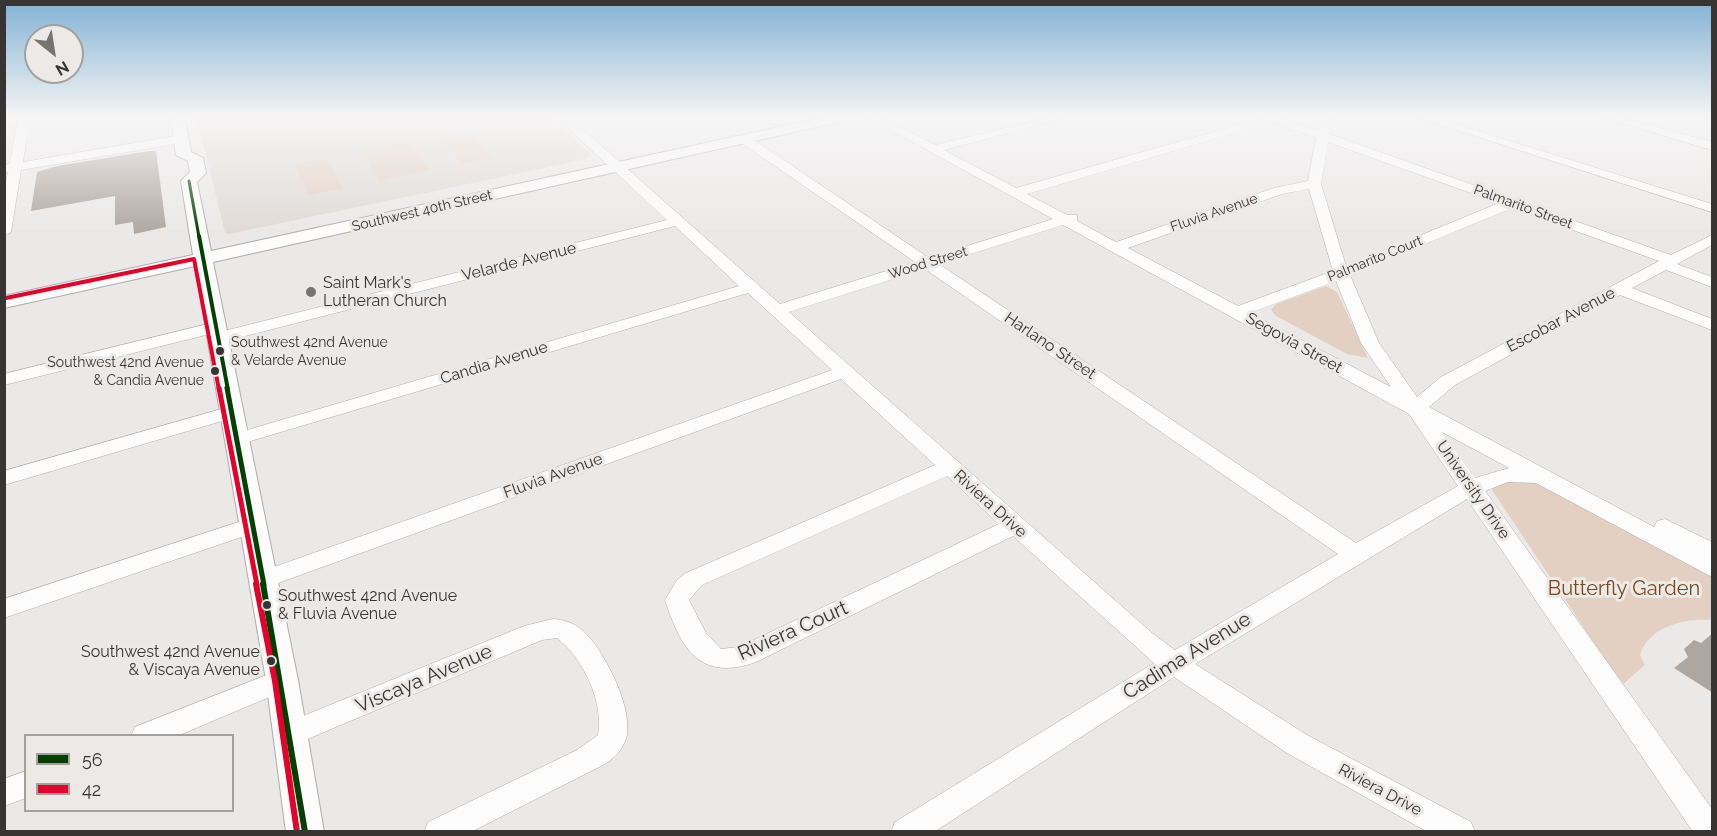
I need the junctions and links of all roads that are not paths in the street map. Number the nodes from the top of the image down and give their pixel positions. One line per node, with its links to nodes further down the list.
1 (100, 157): 13 (street)
2 (177, 157): 23 (main road)
3 (606, 157): 12 (street, Riviera Drive)
4 (643, 157): 12 (main road, Southwest 40th Street)
5 (650, 157): 12 (main road, Southwest 40th Street)
6 (771, 157): 25 (street, Harlano Street)
7 (957, 157): 15 (street, Segovia Street)
8 (1138, 157): 15 (street)
9 (1318, 157): 14 (street)
10 (1383, 157): 16 (street, Palmarito Street)
11 (1550, 157): 17 (street)
12 (614, 164): 19 (street, Riviera Drive); 23 (main road, Southwest 40th Street)
13 (10, 168): 20 (street)
14 (1314, 184): 22 (street, Fluvia Avenue); 26 (street)
15 (1021, 191): 18 (street, Segovia Street)
16 (1512, 203): 24 (street, Palmarito Street); 26 (street, Palmarito Court)
17 (1713, 208)
18 (1072, 218): 22 (street, Segovia Street); 25 (street, Wood Street)
19 (679, 221): 28 (street, Riviera Drive); 35 (street, Velarde Avenue)
20 (4, 232)
21 (1713, 239): 24 (street, Escobar Avenue)
22 (1121, 244): 33 (street, Segovia Street)
23 (202, 255): 30 (main road, Southwest 40th Street); 31 (main road, Southwest 40th Street); 35 (main road)
24 (1668, 262): 27 (street, Palmarito Street); 29 (street, Escobar Avenue)
25 (928, 263): 32 (street, Wood Street); 48 (street, Harlano Street)
26 (1341, 273): 33 (street, Palmarito Court); 38 (street)
27 (1713, 282)
28 (752, 287): 32 (street, Riviera Drive); 40 (street, Candia Avenue)
29 (1619, 289): 34 (street); 39 (street, Escobar Avenue)
30 (4, 291)
31 (4, 302)
32 (777, 310): 36 (street, Riviera Drive)
33 (1244, 310): 38 (street, Segovia Street); 39 (street, Segovia Street)
34 (1713, 325)
35 (217, 332): 37 (street, Velarde Avenue); 40 (main road)
36 (844, 372): 41 (street, Riviera Drive); 49 (street, Fluvia Avenue)
37 (4, 380)
38 (1398, 385): 39 (street, Segovia Street)
39 (1421, 404): 43 (street, Segovia Street); 44 (street, University Drive); 47 (street, Segovia Street)
40 (235, 425): 42 (street, Candia Avenue); 45 (main road)
41 (949, 466): 46 (street, Riviera Drive); 46 (street, Riviera Court)
42 (4, 478)
43 (1545, 478): 44 (street, Cadima Avenue); 47 (street, Segovia Street)
44 (1472, 489): 48 (street, Cadima Avenue); 61 (street, University Drive)
45 (251, 526): 49 (main road); 50 (street)
46 (1014, 526): 51 (street, Riviera Drive)
47 (1707, 553)
48 (1354, 554): 51 (street, Cadima Avenue)
49 (262, 580): 52 (main road)
50 (4, 609)
51 (1174, 663): 59 (street, Cadima Avenue); 60 (street, Riviera Drive)
52 (282, 680): 53 (street); 54 (main road)
53 (147, 734)
54 (291, 734): 57 (main road); 58 (street, Viscaya Avenue)
55 (24, 785): 56 (street)
56 (4, 793)
57 (305, 831)
58 (439, 831)
59 (906, 831)
60 (1460, 831)
61 (1711, 831)

